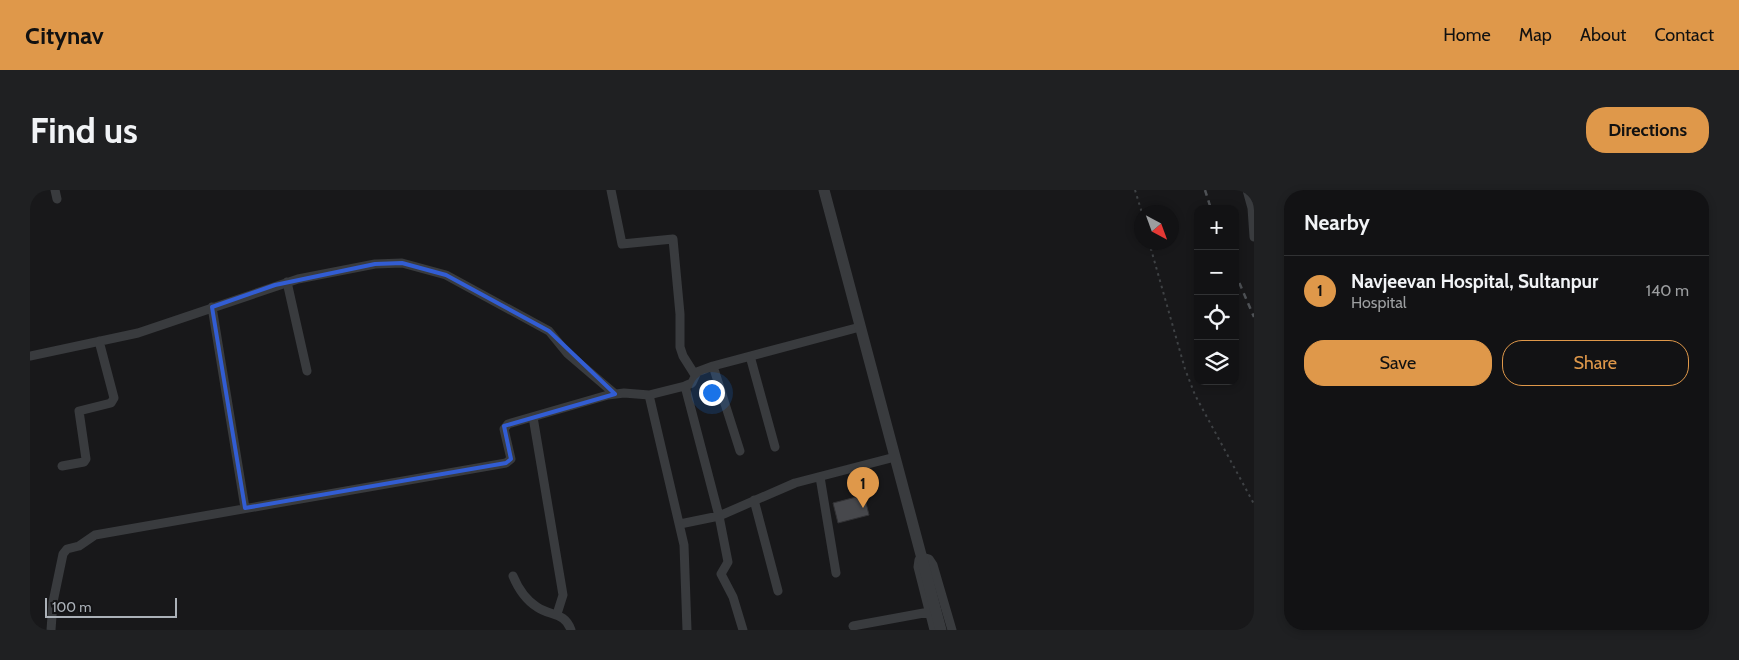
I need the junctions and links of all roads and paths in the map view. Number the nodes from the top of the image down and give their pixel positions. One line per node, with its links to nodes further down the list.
1 (611, 190): 16 (street)
2 (824, 190): 10 (street)
3 (1135, 190): 5 (path)
4 (1247, 190): 6 (street)
5 (1140, 205)
6 (1254, 237)
7 (1151, 250): 27 (path)
8 (287, 282): 9 (street); 15 (street); 18 (street)
9 (212, 308): 11 (street); 28 (street)
10 (860, 327): 13 (street); 23 (street)
11 (99, 341): 12 (street); 24 (street)
12 (30, 356)
13 (750, 356): 14 (street); 21 (street)
14 (714, 366): 16 (street); 22 (street)
15 (307, 371)
16 (695, 375): 17 (street)
17 (685, 386): 19 (street); 29 (street)
18 (614, 394): 19 (street); 20 (street)
19 (648, 395): 30 (street)
20 (533, 417): 28 (street); 36 (street)
21 (775, 447)
22 (740, 451)
23 (896, 457): 25 (street); 31 (street)
24 (62, 466)
25 (820, 477): 26 (street); 32 (street)
26 (754, 500): 29 (street); 34 (street)
27 (1254, 504)
28 (246, 508): 38 (street)
29 (719, 516): 30 (street); 41 (street)
30 (680, 524): 40 (street)
31 (923, 563): 35 (street); 43 (street); 44 (street)
32 (836, 573)
33 (512, 576): 36 (street)
34 (778, 591)
35 (929, 612): 37 (street); 42 (street)
36 (557, 614): 39 (street)
37 (853, 626)
38 (51, 630)
39 (571, 630)
40 (687, 630)
41 (743, 630)
42 (934, 630)
43 (941, 630)
44 (952, 630)

